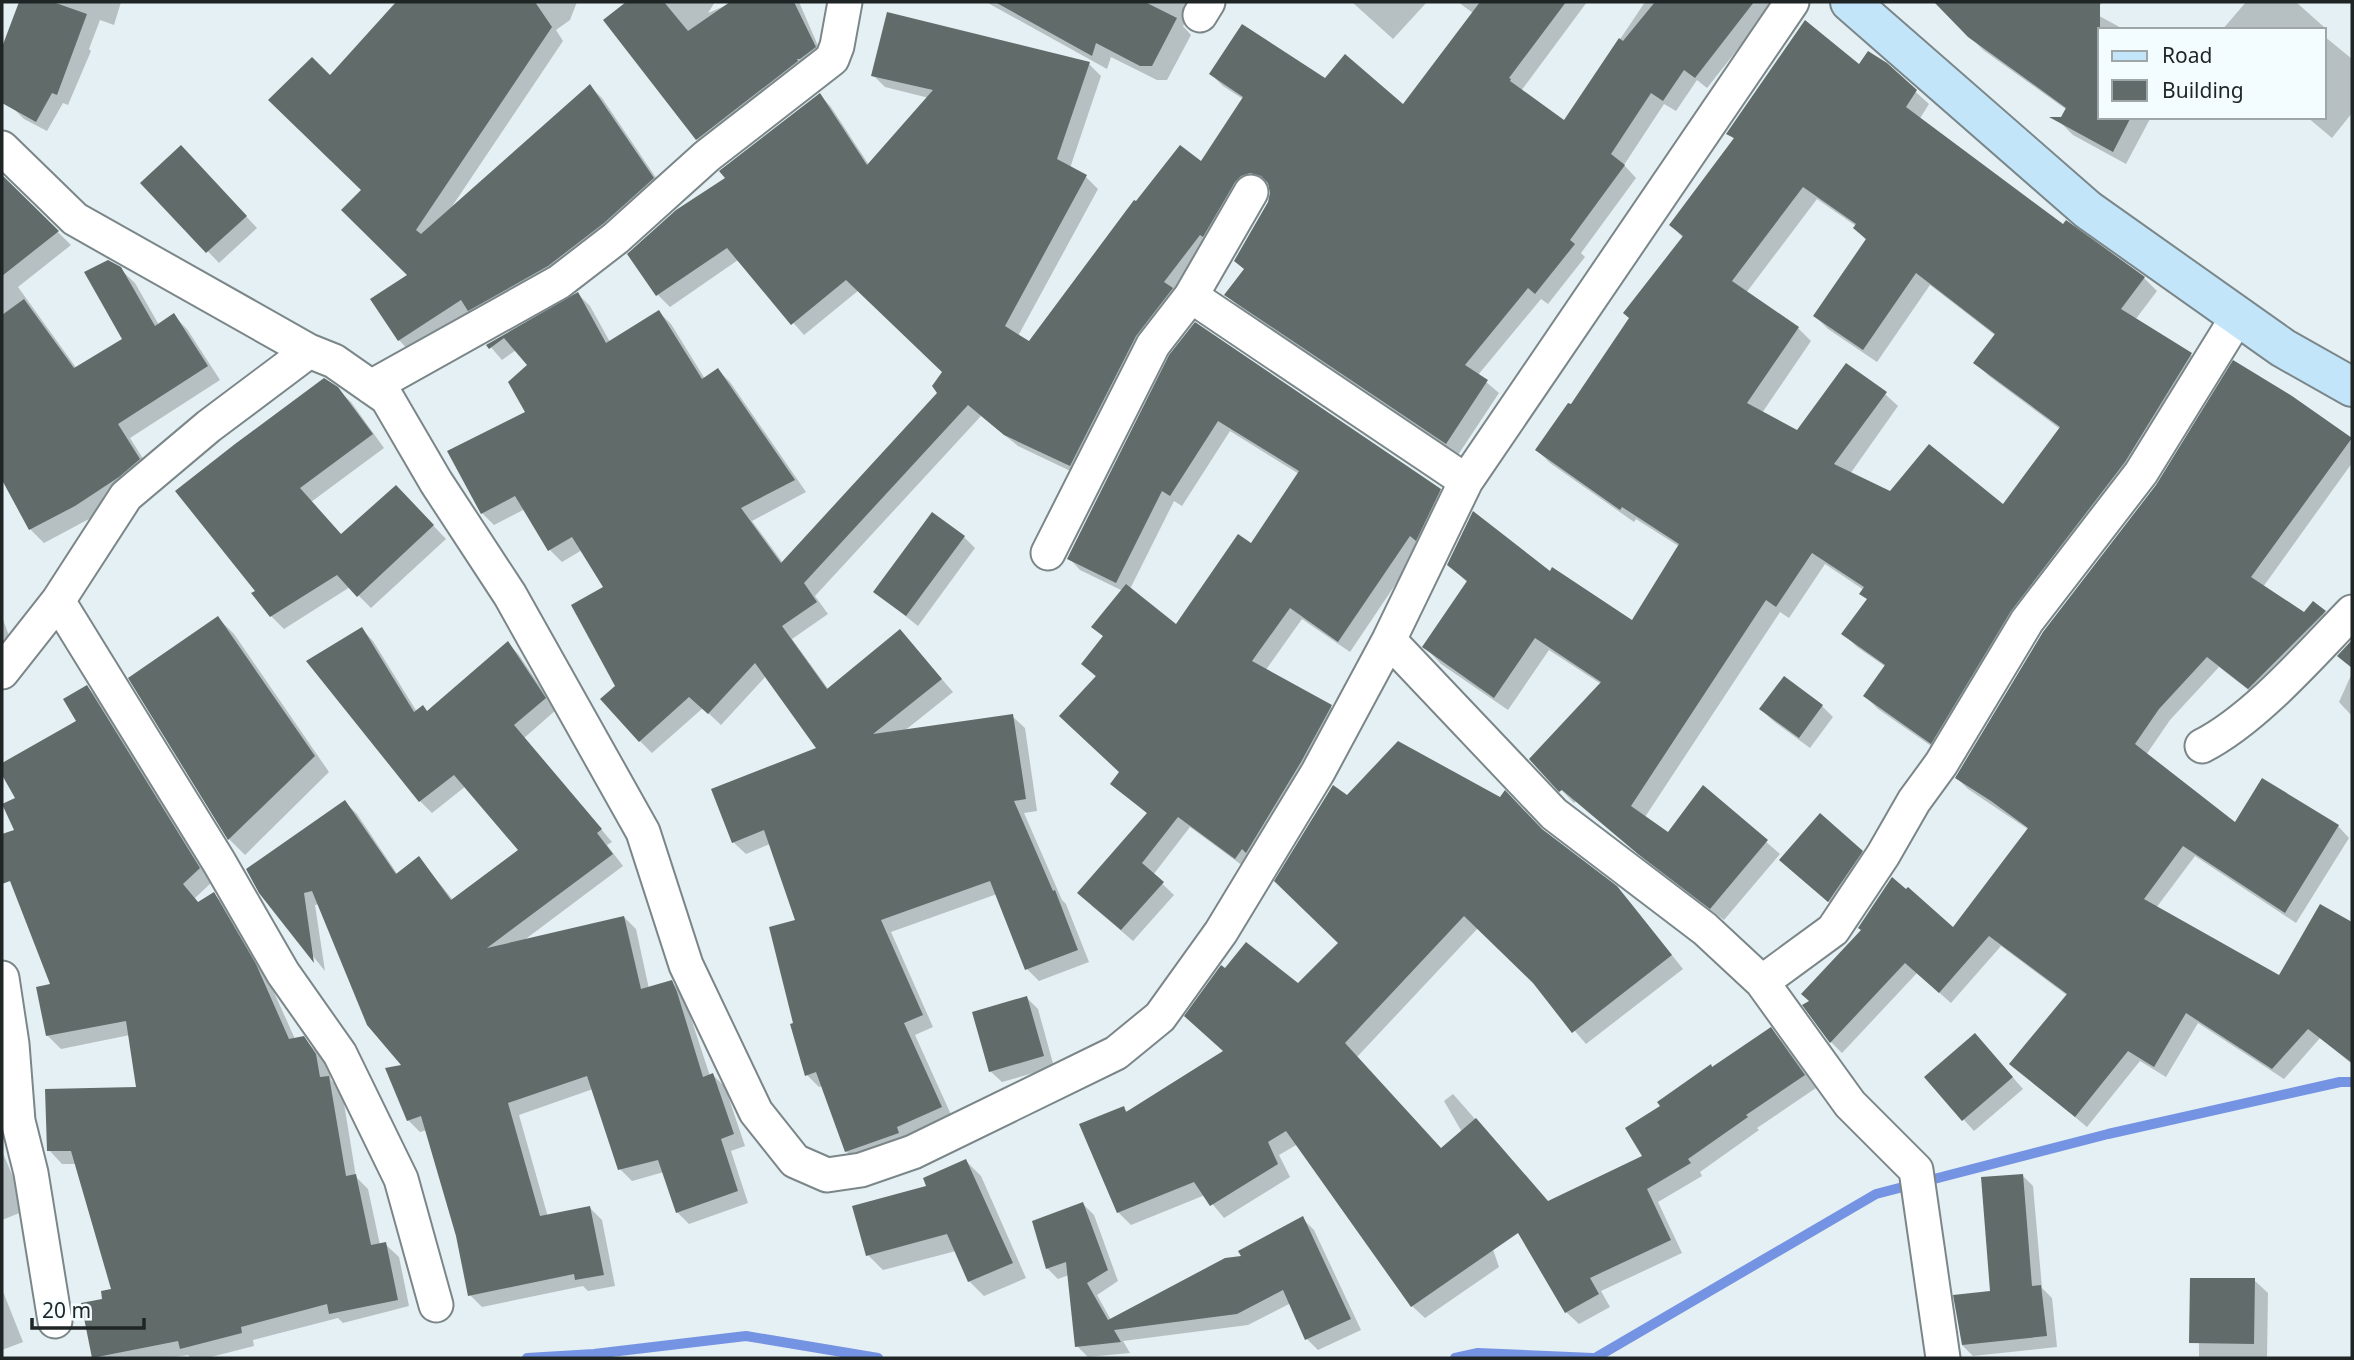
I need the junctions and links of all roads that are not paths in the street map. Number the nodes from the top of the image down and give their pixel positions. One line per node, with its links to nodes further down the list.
1 (845, 2): 9 (street)
2 (1792, 2): 11 (street)
3 (1850, 2): 7 (street)
4 (2, 148): 8 (street)
5 (1251, 192): 6 (street)
6 (1191, 296): 11 (street); 12 (street)
7 (2238, 316): 10 (street); 19 (street)
8 (309, 351): 9 (street); 13 (street)
9 (371, 387): 15 (street)
10 (2352, 387)
11 (1466, 481): 15 (street)
12 (1048, 553)
13 (58, 601): 16 (street); 20 (street)
14 (2352, 612): 17 (street)
15 (1390, 640): 19 (street)
16 (2, 673)
17 (2202, 746)
18 (2, 978): 21 (street)
19 (1762, 982): 22 (street)
20 (436, 1305)
21 (55, 1321)
22 (1943, 1358)

